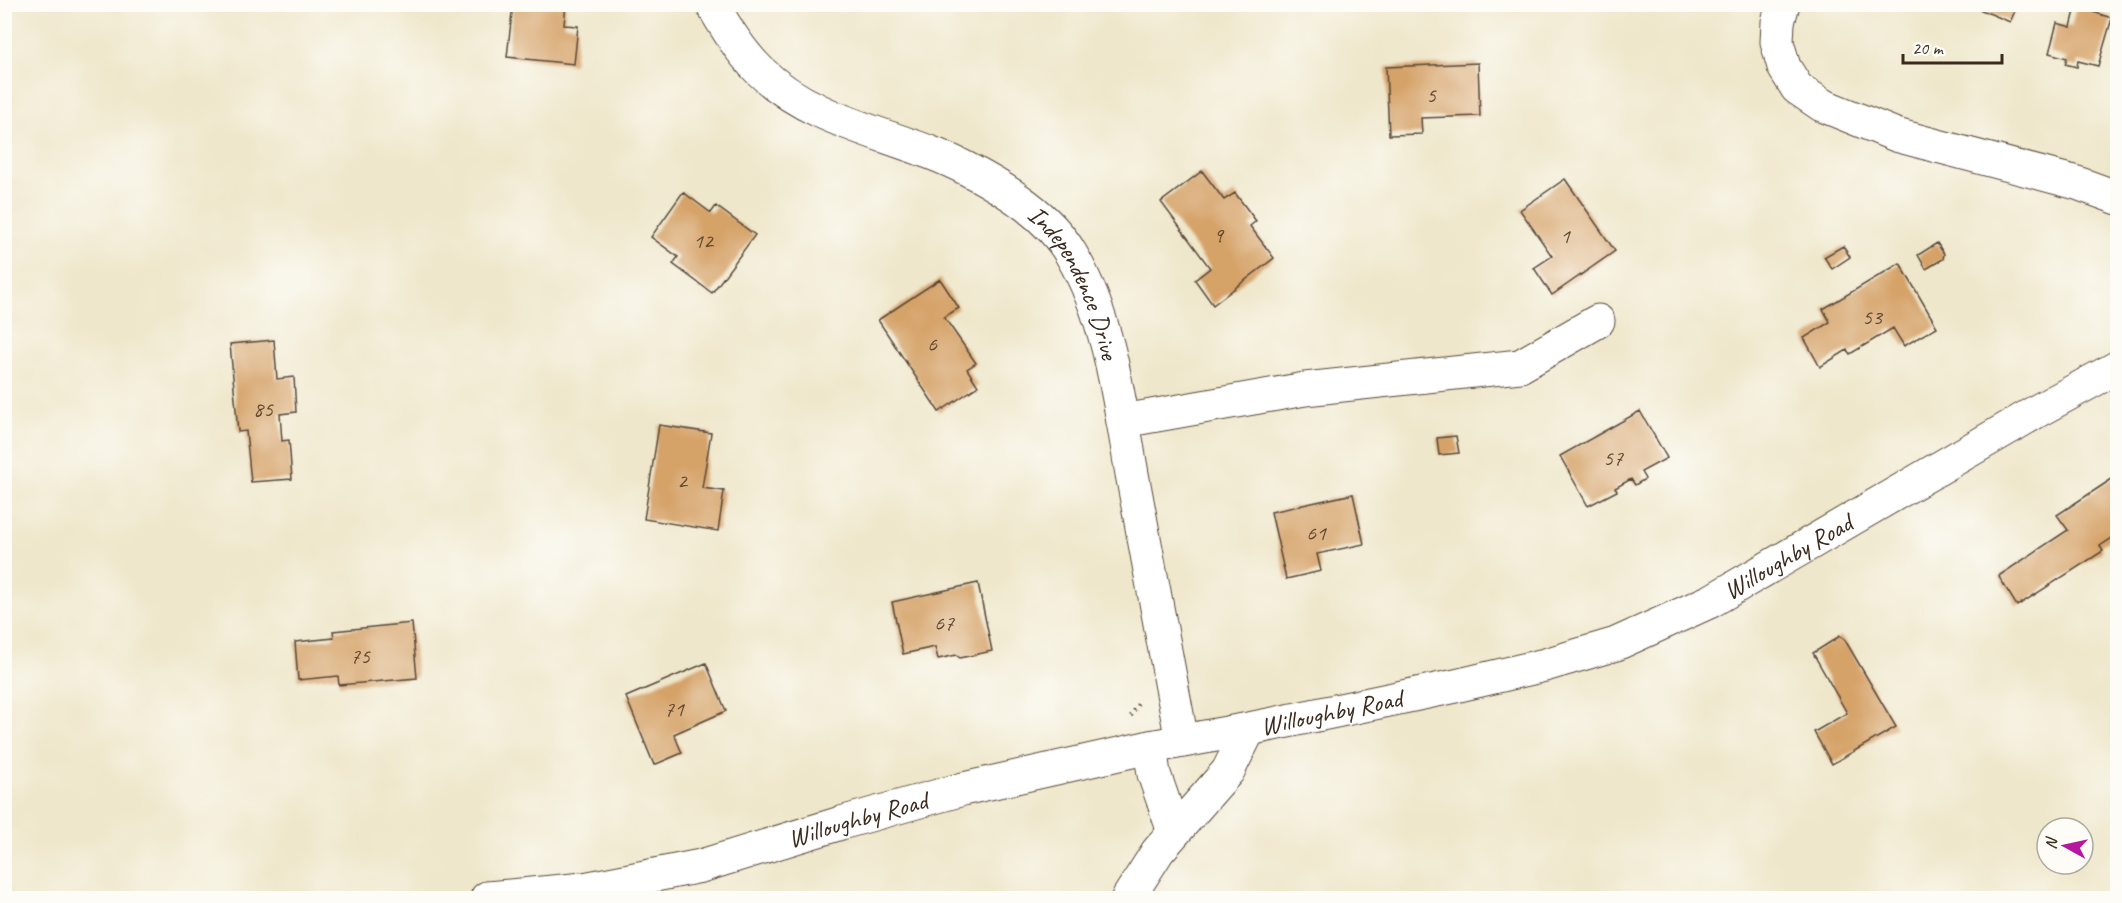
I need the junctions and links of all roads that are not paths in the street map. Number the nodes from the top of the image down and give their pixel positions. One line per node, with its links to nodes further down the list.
1 (712, 4): 6 (street, Independence Drive)
2 (1783, 4): 3 (street)
3 (2118, 198)
4 (1598, 321): 6 (street)
5 (2118, 367): 7 (street, Willoughby Road)
6 (1123, 421): 8 (street, Independence Drive)
7 (1249, 729): 8 (street, Willoughby Road); 10 (street)
8 (1182, 741): 9 (street, Willoughby Road)
9 (1138, 750): 10 (street); 11 (street, Willoughby Road)
10 (1174, 832): 12 (street)
11 (487, 898)
12 (1128, 898)

